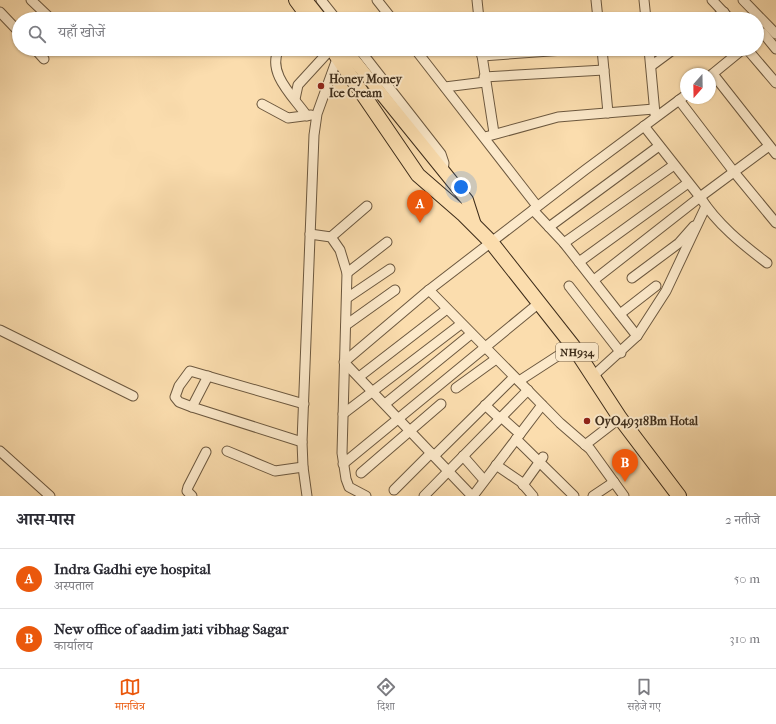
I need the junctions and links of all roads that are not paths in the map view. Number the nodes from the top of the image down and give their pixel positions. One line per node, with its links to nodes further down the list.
1 (31, 0): 12 (street)
2 (296, 0): 13 (highway)
3 (306, 0): 14 (main road)
4 (321, 0): 15 (street)
5 (380, 0): 16 (street)
6 (477, 0): 17 (street)
7 (596, 0): 18 (street)
8 (644, 0): 19 (street)
9 (712, 0): 20 (street)
10 (743, 0): 21 (street)
11 (0, 12): 23 (street)
12 (44, 12)
13 (307, 12)
14 (310, 12)
15 (330, 12)
16 (388, 12)
17 (478, 12)
18 (597, 12)
19 (645, 12)
20 (724, 12)
21 (755, 12)
22 (764, 21): 24 (street)
23 (12, 25)
24 (773, 30)
25 (764, 39): 26 (street)
26 (776, 49)
27 (41, 56): 41 (street)
28 (277, 56): 49 (street)
29 (330, 56): 49 (street)
30 (334, 56): 55 (street)
31 (339, 56): 71 (highway, NH934)
32 (341, 56): 62 (main road)
33 (364, 56): 62 (street)
34 (421, 56): 48 (street)
35 (482, 56): 45 (street)
36 (603, 56): 43 (street)
37 (650, 56): 42 (street)
38 (665, 56): 42 (street)
39 (734, 56): 44 (street)
40 (753, 56): 47 (street)
41 (44, 59)
42 (651, 66): 54 (street)
43 (604, 70): 45 (street); 53 (street)
44 (716, 71)
45 (484, 80): 48 (street); 57 (street)
46 (716, 81): 59 (street)
47 (776, 84)
48 (445, 86): 57 (street)
49 (294, 98): 55 (street)
50 (680, 99): 54 (street)
51 (262, 104): 55 (street)
52 (686, 104): 63 (street)
53 (608, 113): 54 (street); 57 (street)
54 (655, 113): 56 (street)
55 (312, 115): 73 (street)
56 (644, 126): 58 (street); 68 (street)
57 (489, 135): 68 (street)
58 (659, 146): 61 (street); 72 (street)
59 (769, 146): 60 (street); 63 (street)
60 (776, 154)
61 (674, 165): 64 (street); 77 (street)
62 (443, 172): 71 (main road)
63 (734, 172): 65 (street); 70 (street)
64 (688, 183): 65 (street); 78 (street)
65 (700, 197): 67 (street); 83 (street)
66 (367, 206): 74 (street)
67 (706, 206): 69 (street); 79 (street)
68 (535, 208): 72 (street); 76 (street)
69 (700, 219): 82 (street); 96 (street)
70 (776, 223)
71 (475, 226): 76 (highway, NH934)
72 (549, 227): 77 (street)
73 (310, 234): 74 (street); 110 (street)
74 (331, 237): 81 (street)
75 (387, 242): 81 (street)
76 (491, 242): 87 (street); 89 (highway, NH934)
77 (564, 243): 78 (street)
78 (579, 262): 83 (street)
79 (767, 263)
80 (390, 269): 88 (street)
81 (347, 273): 88 (street)
82 (632, 278)
83 (594, 280): 91 (street)
84 (569, 286): 99 (street)
85 (656, 286): 91 (street)
86 (395, 290): 93 (street)
87 (430, 290): 90 (street); 101 (street)
88 (347, 298): 93 (street)
89 (539, 303): 97 (highway, NH934); 98 (street)
90 (447, 309): 92 (street); 103 (street)
91 (620, 314): 96 (street)
92 (461, 324): 95 (street); 108 (street)
93 (346, 325): 101 (street)
94 (0, 330): 109 (street)
95 (471, 334): 98 (street); 111 (street)
96 (637, 336): 99 (street)
97 (573, 346): 104 (highway, NH934); 105 (street)
98 (484, 347): 100 (street); 119 (street)
99 (621, 352): 104 (street)
100 (496, 359): 105 (street); 106 (street)
101 (344, 362): 103 (street); 116 (street)
102 (208, 376): 110 (street); 115 (street); 115 (street)
103 (359, 377): 108 (street)
104 (592, 377): 118 (highway, NH934)
105 (516, 379): 107 (street); 113 (street)
106 (456, 388)
107 (528, 390): 114 (street); 117 (street)
108 (373, 392): 111 (street); 116 (street)
109 (133, 396)
110 (304, 404): 122 (street)
111 (385, 404): 119 (street)
112 (441, 404): 120 (street)
113 (485, 405): 117 (street); 127 (street)
114 (542, 405): 121 (street); 123 (street)
115 (192, 407): 122 (street)
116 (343, 414): 130 (street)
117 (501, 417): 121 (street); 128 (street)
118 (620, 418): 123 (street); 149 (highway, NH934)
119 (399, 419): 120 (street); 130 (street)
120 (409, 430): 127 (street); 134 (street)
121 (518, 437): 129 (street); 131 (street)
122 (302, 442): 132 (street)
123 (585, 445): 136 (street)
124 (0, 451): 139 (street)
125 (227, 451): 132 (street)
126 (206, 452): 140 (street)
127 (433, 454): 133 (street); 138 (street)
128 (463, 456): 133 (street); 135 (street)
129 (541, 460): 137 (street); 146 (street)
130 (343, 464): 142 (street)
131 (496, 465): 135 (street); 137 (street)
132 (302, 468): 141 (street)
133 (448, 471): 143 (street); 144 (street)
134 (361, 472)
135 (484, 480): 144 (street)
136 (614, 482): 147 (street); 148 (street)
137 (524, 485): 145 (street)
138 (394, 490)
139 (50, 496)
140 (192, 496)
141 (307, 496)
142 (366, 496)
143 (424, 496)
144 (472, 496)
145 (533, 496)
146 (574, 496)
147 (593, 496)
148 (624, 496)
149 (679, 496)

